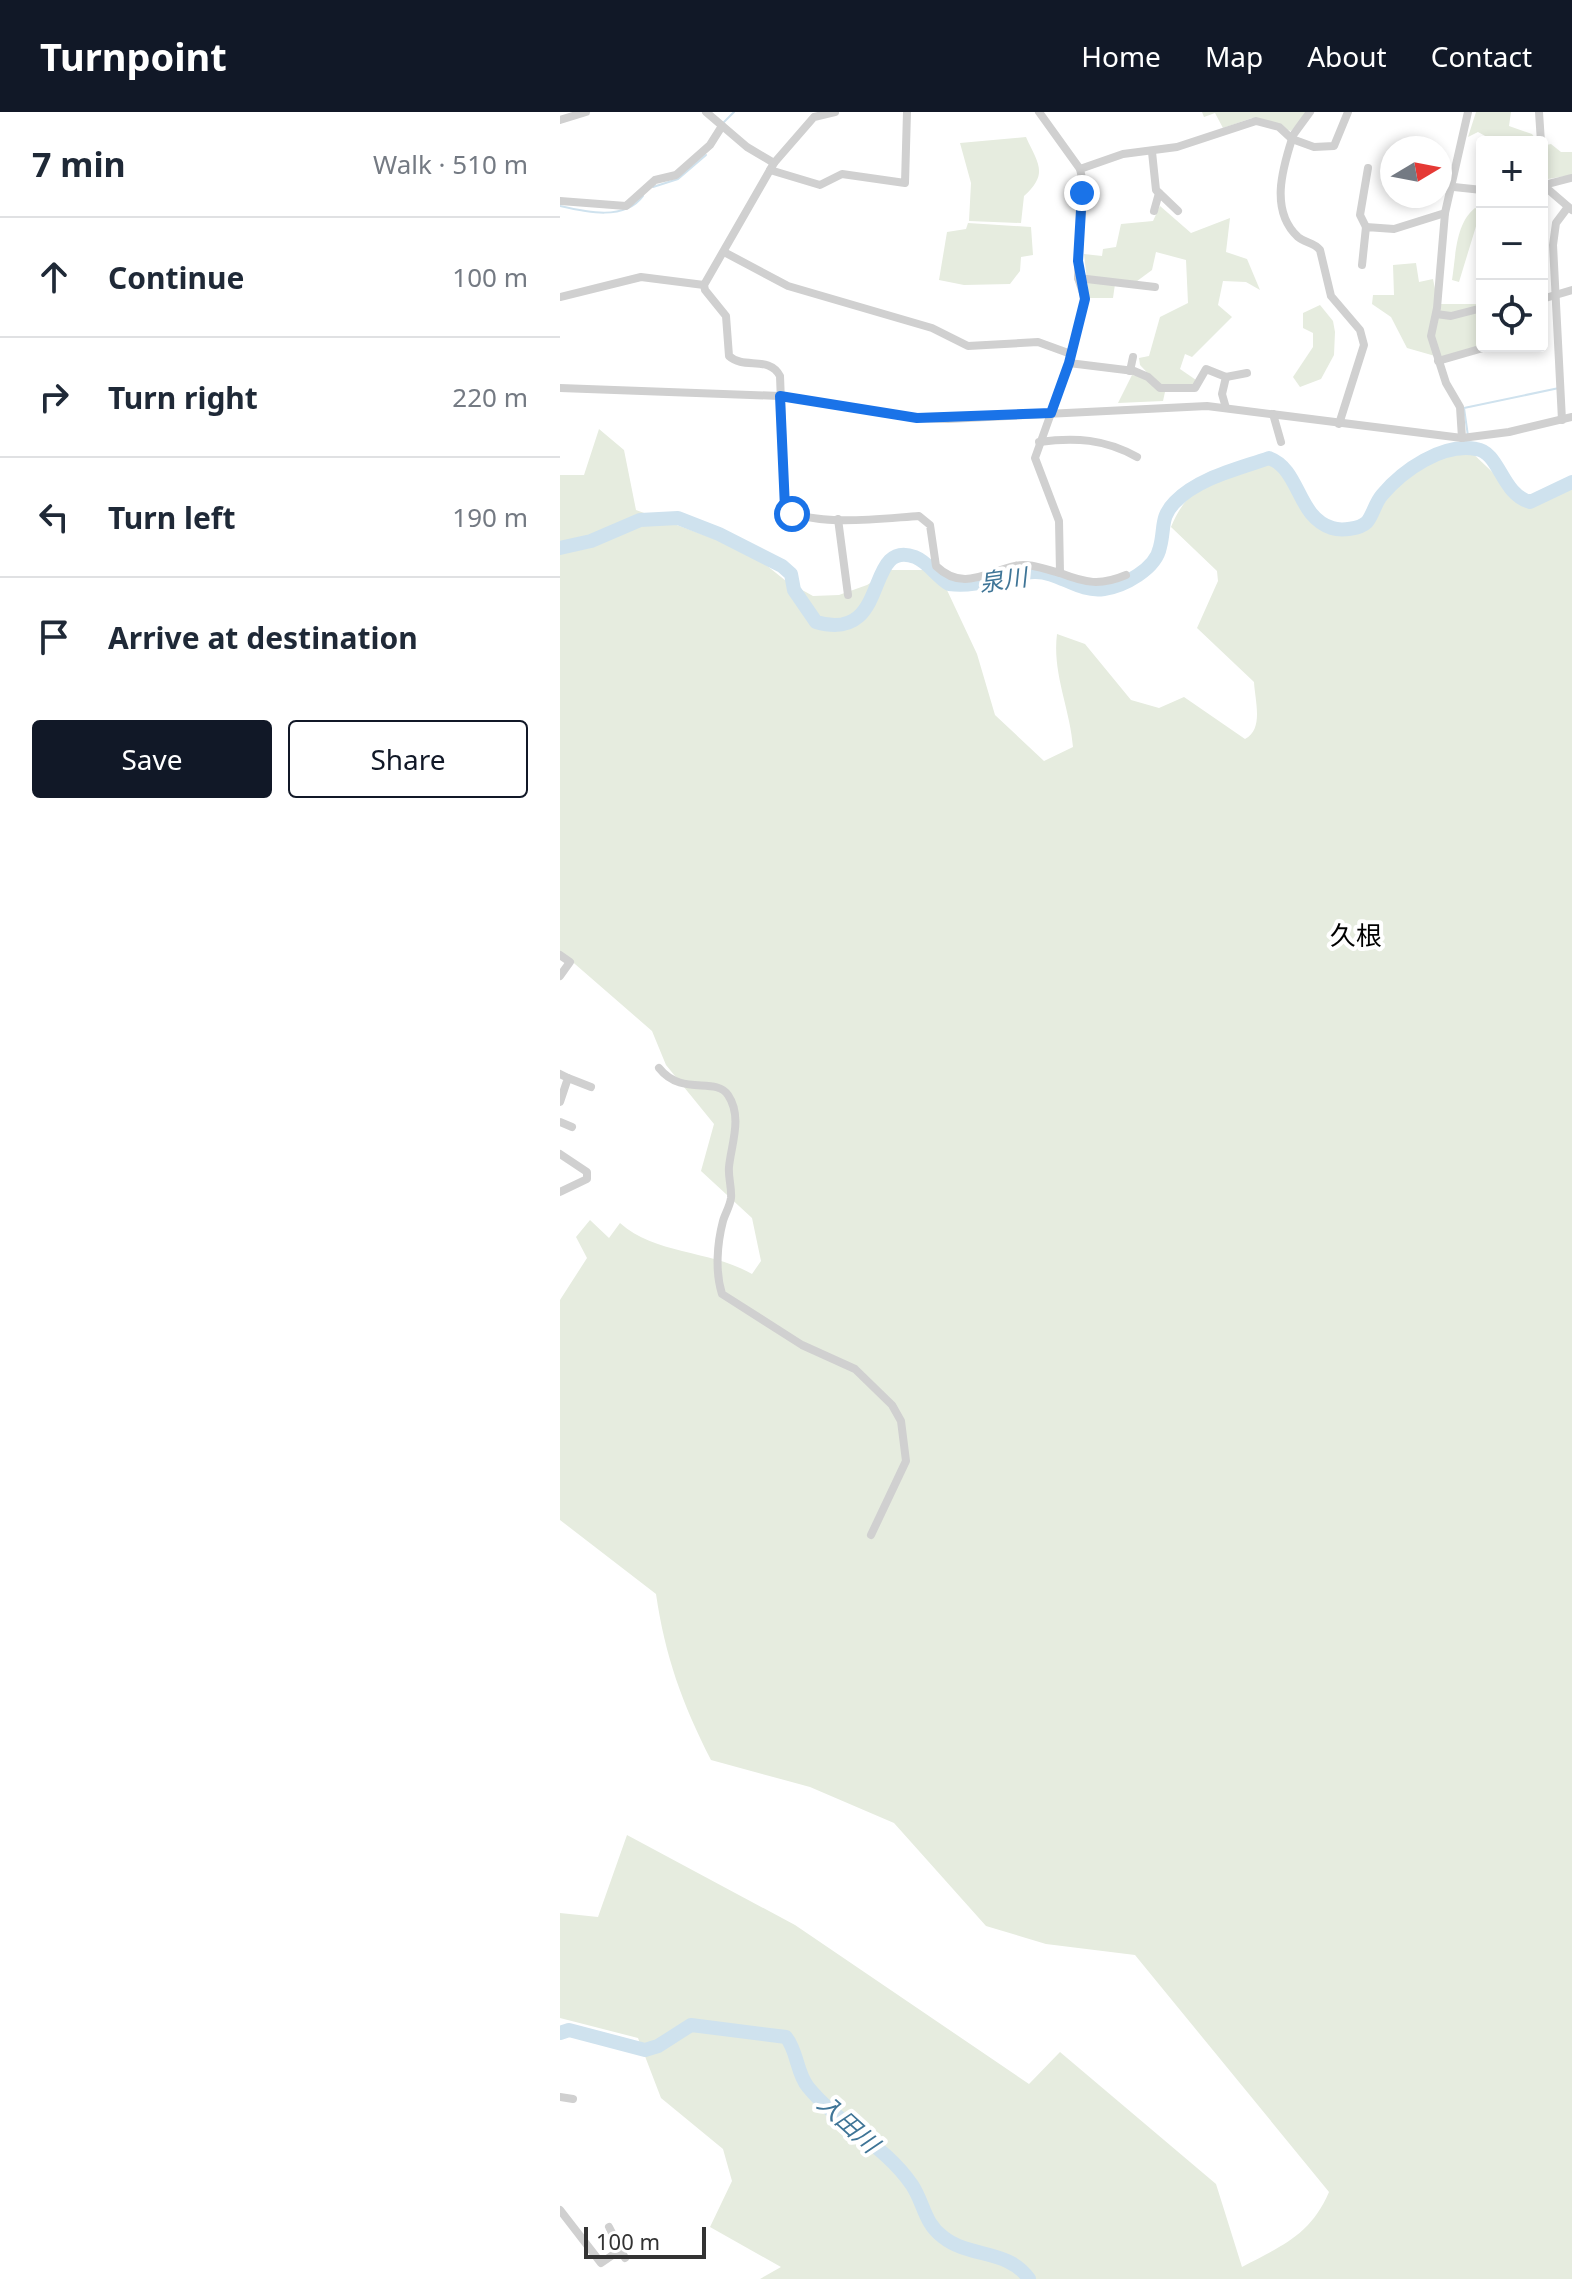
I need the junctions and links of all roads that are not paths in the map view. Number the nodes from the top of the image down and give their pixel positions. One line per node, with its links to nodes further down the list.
1 (586, 112): 10 (street)
2 (706, 112): 11 (street)
3 (835, 112): 15 (street)
4 (907, 112): 15 (street)
5 (1039, 112): 17 (street)
6 (1310, 112): 13 (street)
7 (1348, 112): 13 (street)
8 (1468, 112): 20 (street)
9 (1539, 112): 12 (street)
10 (560, 120)
11 (722, 126): 15 (street); 24 (street)
12 (1541, 136)
13 (1292, 138): 14 (street); 55 (street)
14 (1152, 152): 17 (street); 23 (street)
15 (772, 167): 30 (street)
16 (1368, 168): 29 (street)
17 (1080, 169): 32 (street)
18 (1571, 178): 19 (street)
19 (1548, 184)
20 (1454, 187): 21 (street); 28 (street)
21 (1476, 189)
22 (1548, 189): 25 (street)
23 (1159, 193): 26 (street); 27 (street)
24 (560, 201)
25 (1570, 209): 36 (street)
26 (1154, 211)
27 (1178, 211)
28 (1445, 213): 29 (street); 40 (street)
29 (1366, 227): 31 (street)
30 (724, 252): 33 (street); 43 (street)
31 (1362, 265)
32 (1078, 278): 34 (street); 43 (street)
33 (704, 285): 37 (street); 49 (street)
34 (1155, 287)
35 (1572, 290): 36 (street)
36 (1554, 294): 38 (street); 54 (street)
37 (560, 297)
38 (1548, 298)
39 (1476, 310): 40 (street)
40 (1436, 314): 44 (street)
41 (1478, 352): 44 (street)
42 (1133, 357): 45 (street)
43 (1070, 358): 45 (street); 51 (street)
44 (1438, 361): 56 (street)
45 (1130, 371): 47 (street)
46 (1247, 373): 47 (street)
47 (1226, 377): 50 (street)
48 (560, 388): 49 (street)
49 (780, 396): 51 (street); 60 (street)
50 (1226, 408): 51 (street); 52 (street)
51 (1051, 413): 57 (street)
52 (1273, 414): 55 (street); 58 (street)
53 (1572, 417): 54 (street)
54 (1562, 420): 56 (street)
55 (1339, 424): 56 (street)
56 (1462, 438)
57 (1039, 442): 59 (street); 61 (street)
58 (1281, 442)
59 (1137, 457)
60 (838, 519): 63 (street); 65 (street)
61 (1060, 573): 62 (street); 63 (street)
62 (1126, 575)
63 (983, 578): 64 (street)
64 (985, 589)
65 (848, 595)
66 (560, 955): 67 (street)
67 (560, 976)
68 (659, 1068): 76 (street)
69 (564, 1076): 70 (street); 71 (street)
70 (591, 1087)
71 (560, 1102)
72 (560, 1122): 73 (street)
73 (572, 1127)
74 (560, 1154): 75 (street)
75 (560, 1192)
76 (871, 1535)
77 (560, 2097): 78 (street)
78 (573, 2099)
79 (560, 2210): 80 (street)
80 (609, 2227)

